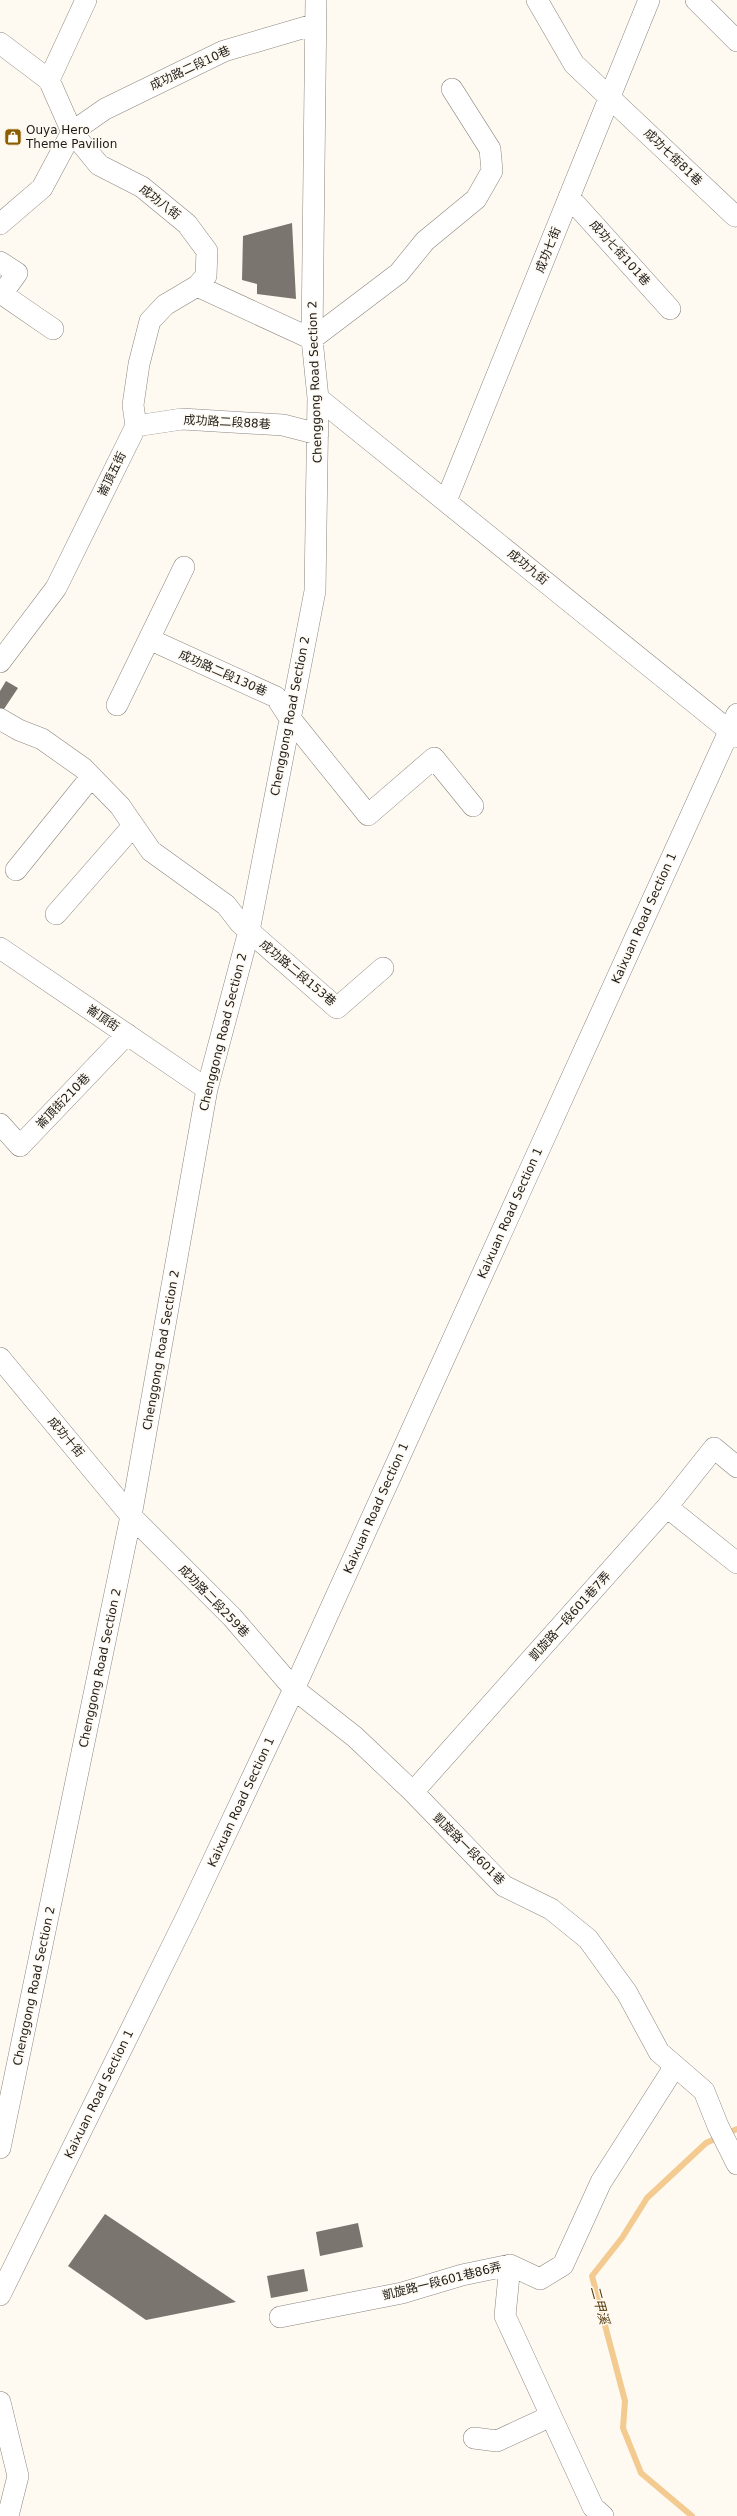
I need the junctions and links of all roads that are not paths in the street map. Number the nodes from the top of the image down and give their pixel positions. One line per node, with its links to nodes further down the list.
1 (86, 0): 9 (street)
2 (316, 0): 6 (street, Chenggong Road Section 2)
3 (537, 0): 11 (street, 成功七街81巷)
4 (649, 0): 11 (street, 成功七街)
5 (696, 0): 7 (street)
6 (316, 24): 12 (street, 成功路二段10巷); 20 (street, Chenggong Road Section 2)
7 (737, 41)
8 (0, 43): 9 (street, 成功八街)
9 (49, 80): 12 (street, 成功八街)
10 (452, 89): 20 (street)
11 (610, 97): 13 (street, 成功七街); 14 (street, 成功七街81巷)
12 (72, 132): 15 (street); 17 (street, 成功八街)
13 (570, 197): 18 (street, 成功七街101巷); 24 (street, 成功七街)
14 (737, 215)
15 (0, 224)
16 (0, 262): 19 (street)
17 (197, 286): 20 (street); 22 (street)
18 (670, 309)
19 (53, 329)
20 (312, 339): 21 (street, Chenggong Road Section 2)
21 (318, 398): 23 (street, Chenggong Road Section 2); 24 (street, 成功九街)
22 (136, 426): 23 (street, 成功路二段88巷); 27 (street, 崙頂五街)
23 (318, 434): 29 (street, Chenggong Road Section 2)
24 (446, 501): 31 (street, 成功九街)
25 (184, 567): 26 (street)
26 (149, 639): 28 (street); 29 (street, 成功路二段130巷)
27 (0, 662)
28 (117, 705)
29 (290, 717): 33 (street, 成功路二段130巷); 37 (street, Chenggong Road Section 2)
30 (0, 719): 32 (street)
31 (735, 726): 48 (street, Kaixuan Road Section 1)
32 (92, 777): 34 (street); 35 (street)
33 (473, 806)
34 (133, 826): 36 (street); 37 (street)
35 (16, 870)
36 (56, 914)
37 (249, 931): 39 (street, 成功路二段153巷); 41 (street, Chenggong Road Section 2)
38 (0, 948): 40 (street, 崙頂街)
39 (383, 968)
40 (127, 1034): 41 (street, 崙頂街); 42 (street, 崙頂街210巷)
41 (207, 1089): 46 (street, Chenggong Road Section 2)
42 (0, 1124)
43 (0, 1358): 46 (street, 成功十街)
44 (737, 1467): 45 (street, 凱旋路一段601巷7弄)
45 (667, 1507): 47 (street); 49 (street, 凱旋路一段601巷7弄)
46 (132, 1516): 48 (street, 成功路二段259巷); 51 (street, Chenggong Road Section 2)
47 (737, 1564)
48 (294, 1689): 49 (street, 凱旋路一段601巷); 54 (street, Kaixuan Road Section 1)
49 (413, 1792): 50 (street, 凱旋路一段601巷)
50 (675, 2066): 52 (street, 凱旋路一段601巷); 53 (street, 凱旋路一段601巷86弄)
51 (0, 2148)
52 (732, 2156)
53 (510, 2265): 55 (street, 凱旋路一段601巷86弄); 57 (street)
54 (0, 2295)
55 (280, 2317)
56 (0, 2402): 59 (street)
57 (551, 2416): 58 (street); 60 (street)
58 (474, 2438)
59 (8, 2516)
60 (603, 2516)

